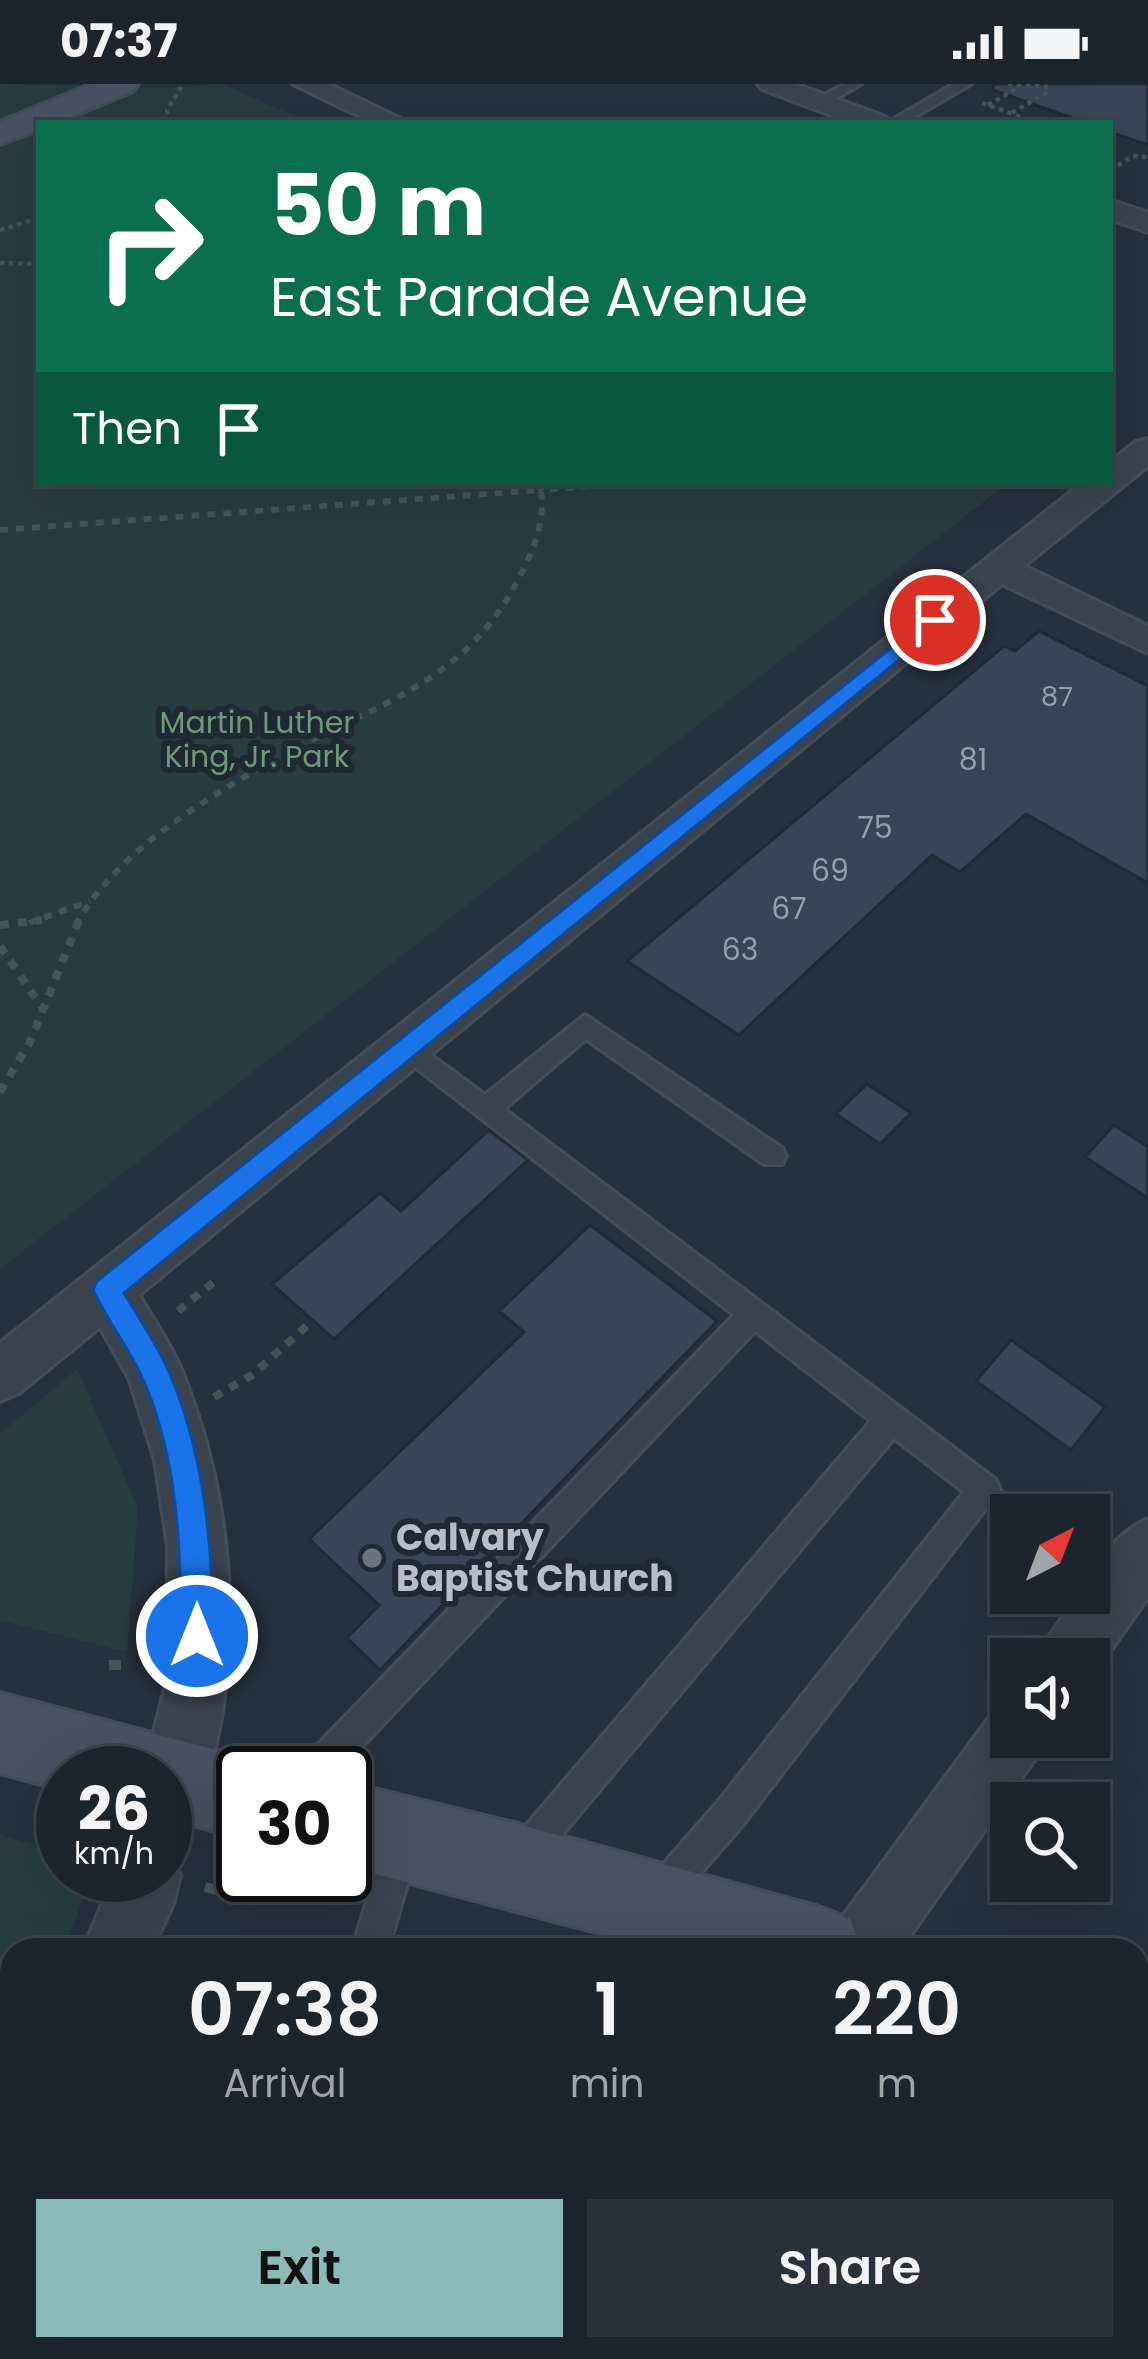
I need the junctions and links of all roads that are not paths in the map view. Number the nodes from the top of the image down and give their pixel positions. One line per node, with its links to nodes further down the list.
1 (121, 84): 10 (main road)
2 (306, 84): 7 (street)
3 (771, 84): 6 (street)
4 (854, 84): 6 (lane)
5 (964, 84): 9 (lane)
6 (820, 102): 8 (street)
7 (389, 120)
8 (869, 120)
9 (900, 120)
10 (0, 134)
11 (1113, 210): 12 (street)
12 (1148, 223)
13 (1113, 435): 14 (street)
14 (1147, 449): 15 (street)
15 (1113, 476)
16 (1101, 486): 17 (street)
17 (999, 568): 18 (street); 19 (street)
18 (1148, 641)
19 (404, 1049): 20 (lane); 22 (street)
20 (486, 1110): 21 (lane); 23 (lane)
21 (773, 1156)
22 (107, 1290): 24 (street); 30 (street)
23 (754, 1313): 25 (lane); 31 (lane)
24 (0, 1376)
25 (892, 1418): 34 (lane); 36 (lane)
26 (1148, 1547): 27 (street)
27 (1084, 1638)
28 (0, 1733): 29 (main road)
29 (43, 1746)
30 (187, 1746)
31 (340, 1746)
32 (998, 1758): 40 (street)
33 (374, 1832): 34 (main road); 38 (lane)
34 (514, 1865): 36 (main road)
35 (143, 1902): 37 (street)
36 (650, 1905): 39 (main road)
37 (123, 1938)
38 (370, 1938)
39 (774, 1938)
40 (869, 1938)

